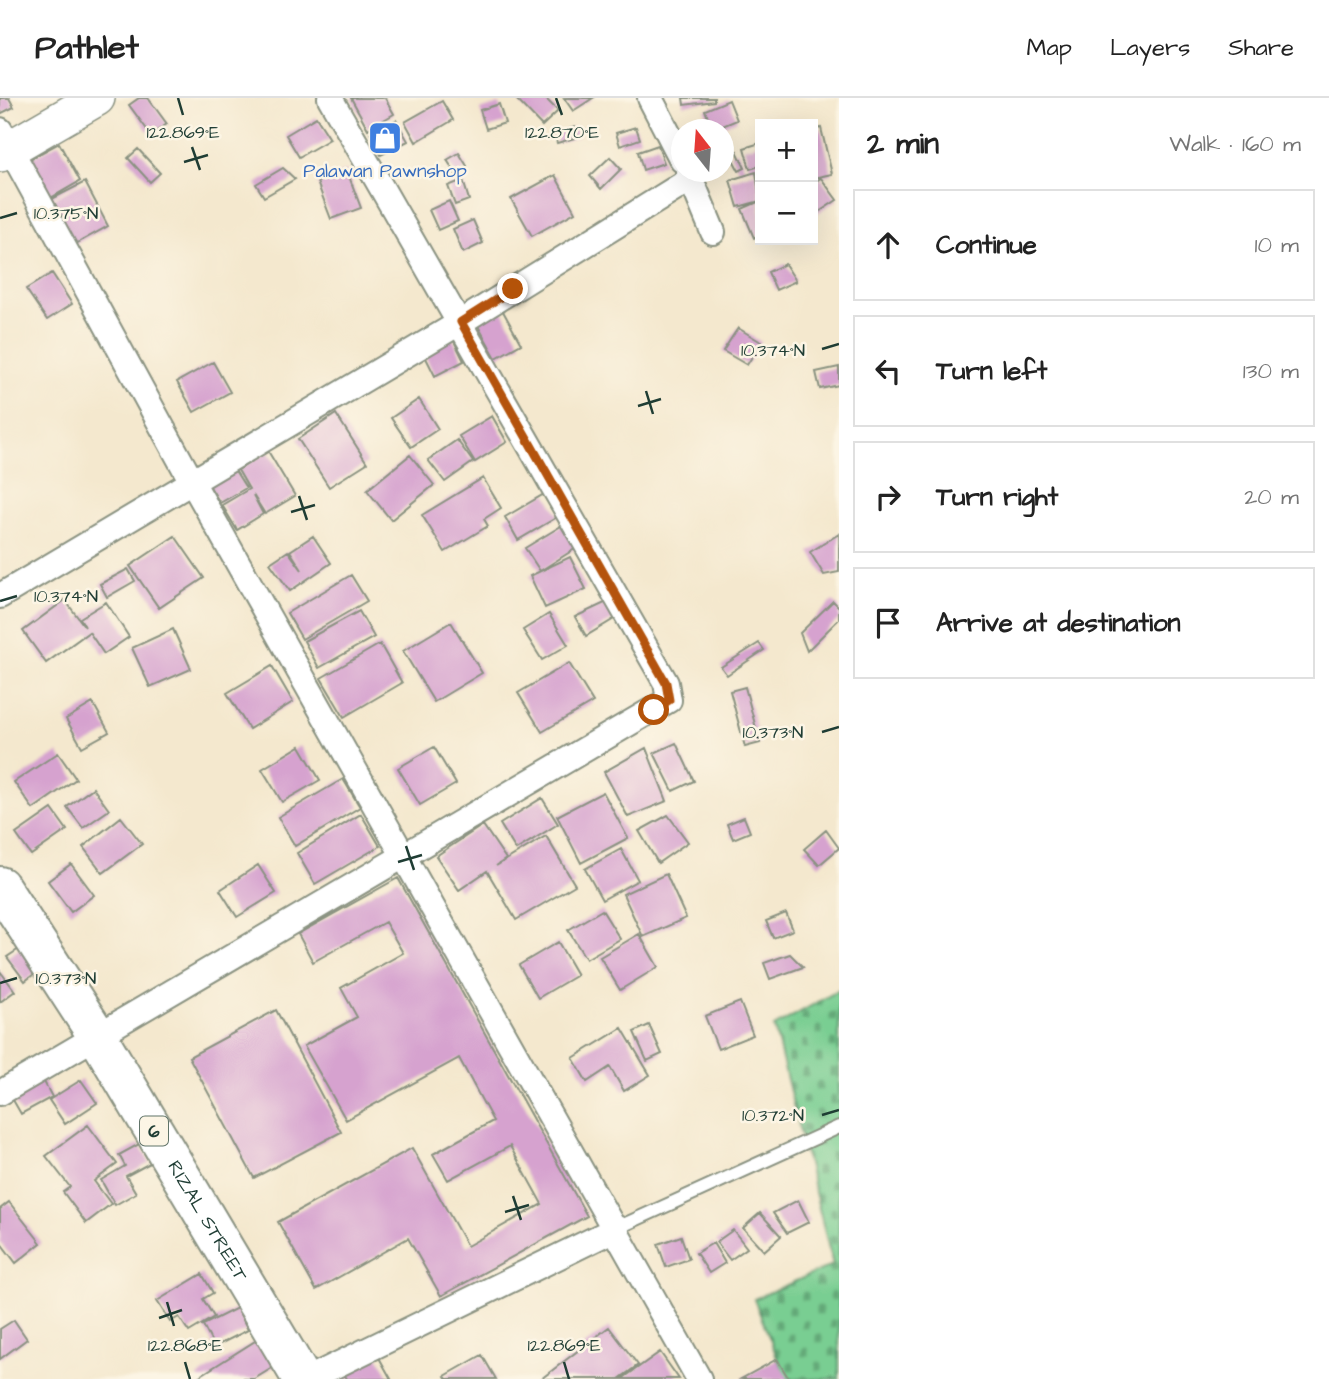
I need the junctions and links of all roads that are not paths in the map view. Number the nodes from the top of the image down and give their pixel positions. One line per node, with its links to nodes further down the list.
1 (97, 98): 5 (main road)
2 (330, 98): 9 (street)
3 (650, 98): 4 (street)
4 (671, 139)
5 (3, 144): 10 (street)
6 (671, 181): 9 (street)
7 (692, 182): 8 (street)
8 (713, 232)
9 (461, 322): 10 (street); 12 (street)
10 (191, 480): 11 (street); 12 (street)
11 (0, 596)
12 (402, 854): 14 (street); 17 (street)
13 (0, 886): 14 (highway, RIZAL STREET / 6)
14 (98, 1037): 15 (street); 18 (highway, RIZAL STREET / 6)
15 (0, 1093)
16 (839, 1126): 17 (lane)
17 (617, 1228): 19 (street); 20 (street)
18 (302, 1379)
19 (308, 1379)
20 (699, 1379)

